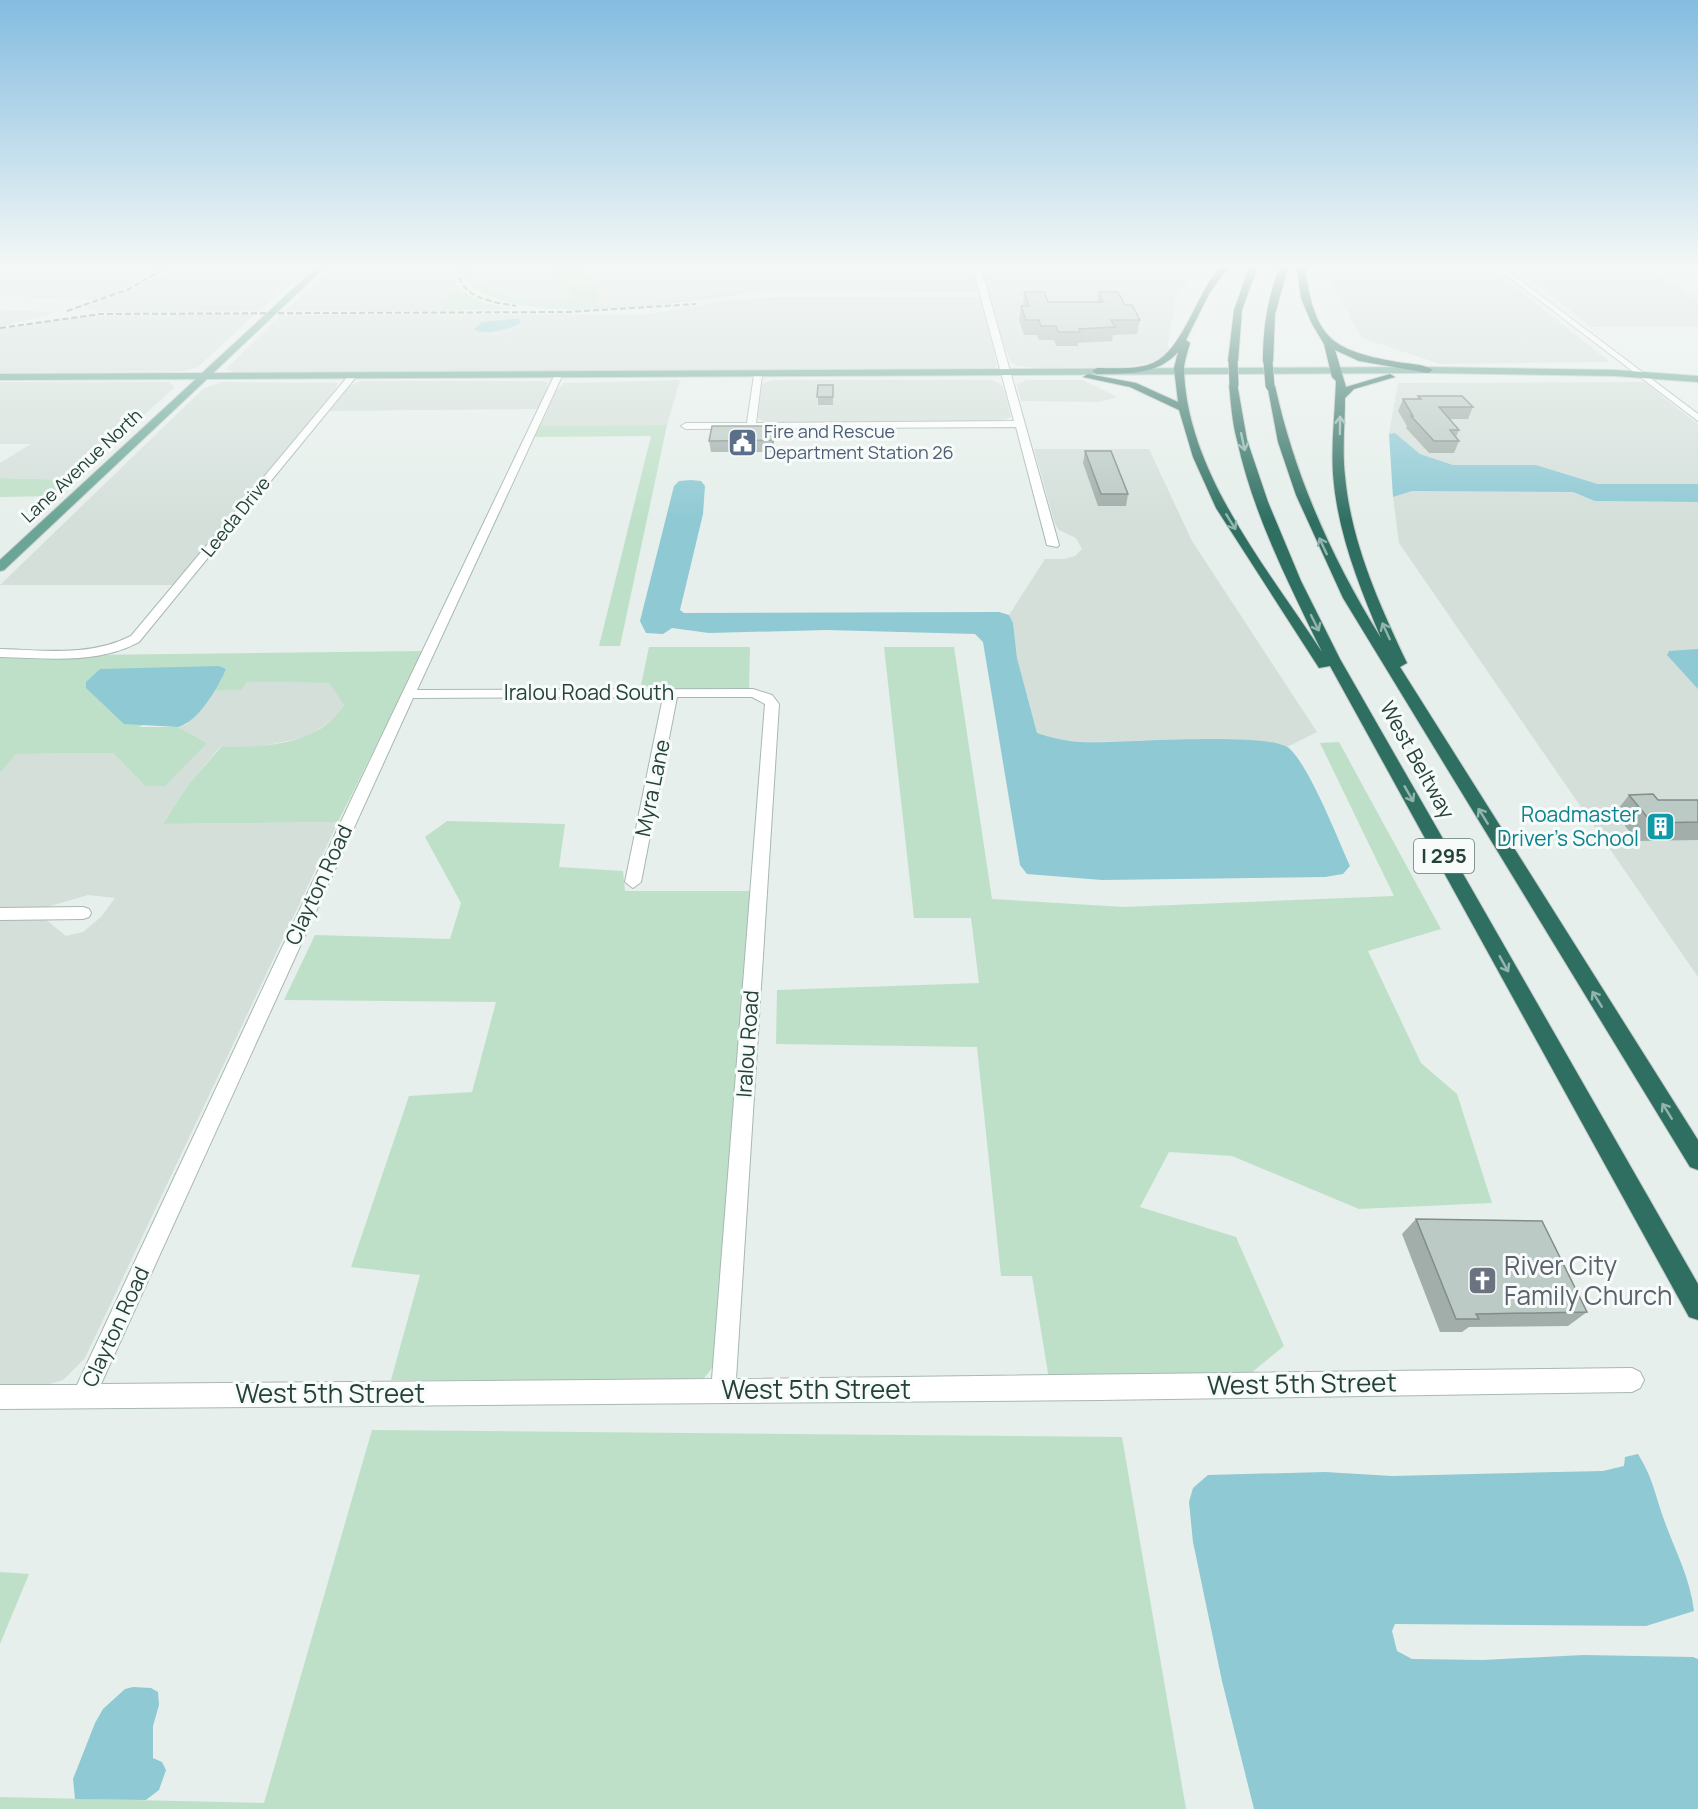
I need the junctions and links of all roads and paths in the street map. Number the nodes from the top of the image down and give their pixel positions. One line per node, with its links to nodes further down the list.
1 (229, 352): 22 (main road, Lane Avenue North)
2 (1001, 352): 17 (street)
3 (1173, 352): 11 (highway)
4 (1185, 352): 12 (highway)
5 (1234, 352): 37 (highway, West Beltway / I 295, one-way to 37, bridge)
6 (1268, 352): 36 (highway, West Beltway / I 295, one-way to 6, bridge)
7 (1331, 352): 13 (highway)
8 (1347, 352): 10 (highway)
9 (1611, 352): 15 (street)
10 (1428, 370): 13 (main road); 14 (main road)
11 (1084, 374): 12 (main road); 17 (main road); 25 (highway)
12 (1181, 374): 13 (main road); 25 (highway)
13 (1336, 374): 20 (main road); 24 (highway)
14 (1510, 374): 15 (main road); 20 (main road)
15 (1640, 374): 23 (main road); 26 (street)
16 (758, 375): 17 (main road); 19 (main road); 28 (street)
17 (1007, 375): 27 (street)
18 (352, 376): 19 (main road); 22 (main road); 32 (street, Leeda Drive)
19 (558, 376): 34 (street, Clayton Road)
20 (1390, 376): 24 (highway)
21 (0, 377): 22 (main road)
22 (202, 377): 31 (main road, Lane Avenue North)
23 (1698, 379)
24 (1341, 397): 36 (highway, one-way to 24)
25 (1184, 408): 37 (highway, one-way to 37)
26 (1698, 418)
27 (1020, 424): 28 (street); 30 (street)
28 (751, 425): 29 (street)
29 (686, 426)
30 (1053, 545)
31 (2, 564)
32 (0, 653)
33 (671, 693): 34 (street, Iralou Road South); 35 (street, Iralou Road South); 38 (street, Myra Lane)
34 (409, 694): 45 (street, Clayton Road)
35 (767, 698): 44 (street, Iralou Road)
36 (1437, 742): 41 (highway, West Beltway / I 295, one-way to 36)
37 (1396, 771): 42 (highway, West Beltway / I 295, one-way to 42)
38 (633, 882)
39 (83, 913): 40 (street)
40 (0, 914)
41 (1698, 1160)
42 (1698, 1308)
43 (1632, 1380): 44 (street, West 5th Street)
44 (723, 1391): 45 (street, West 5th Street)
45 (84, 1396): 46 (street, West 5th Street)
46 (0, 1397)

